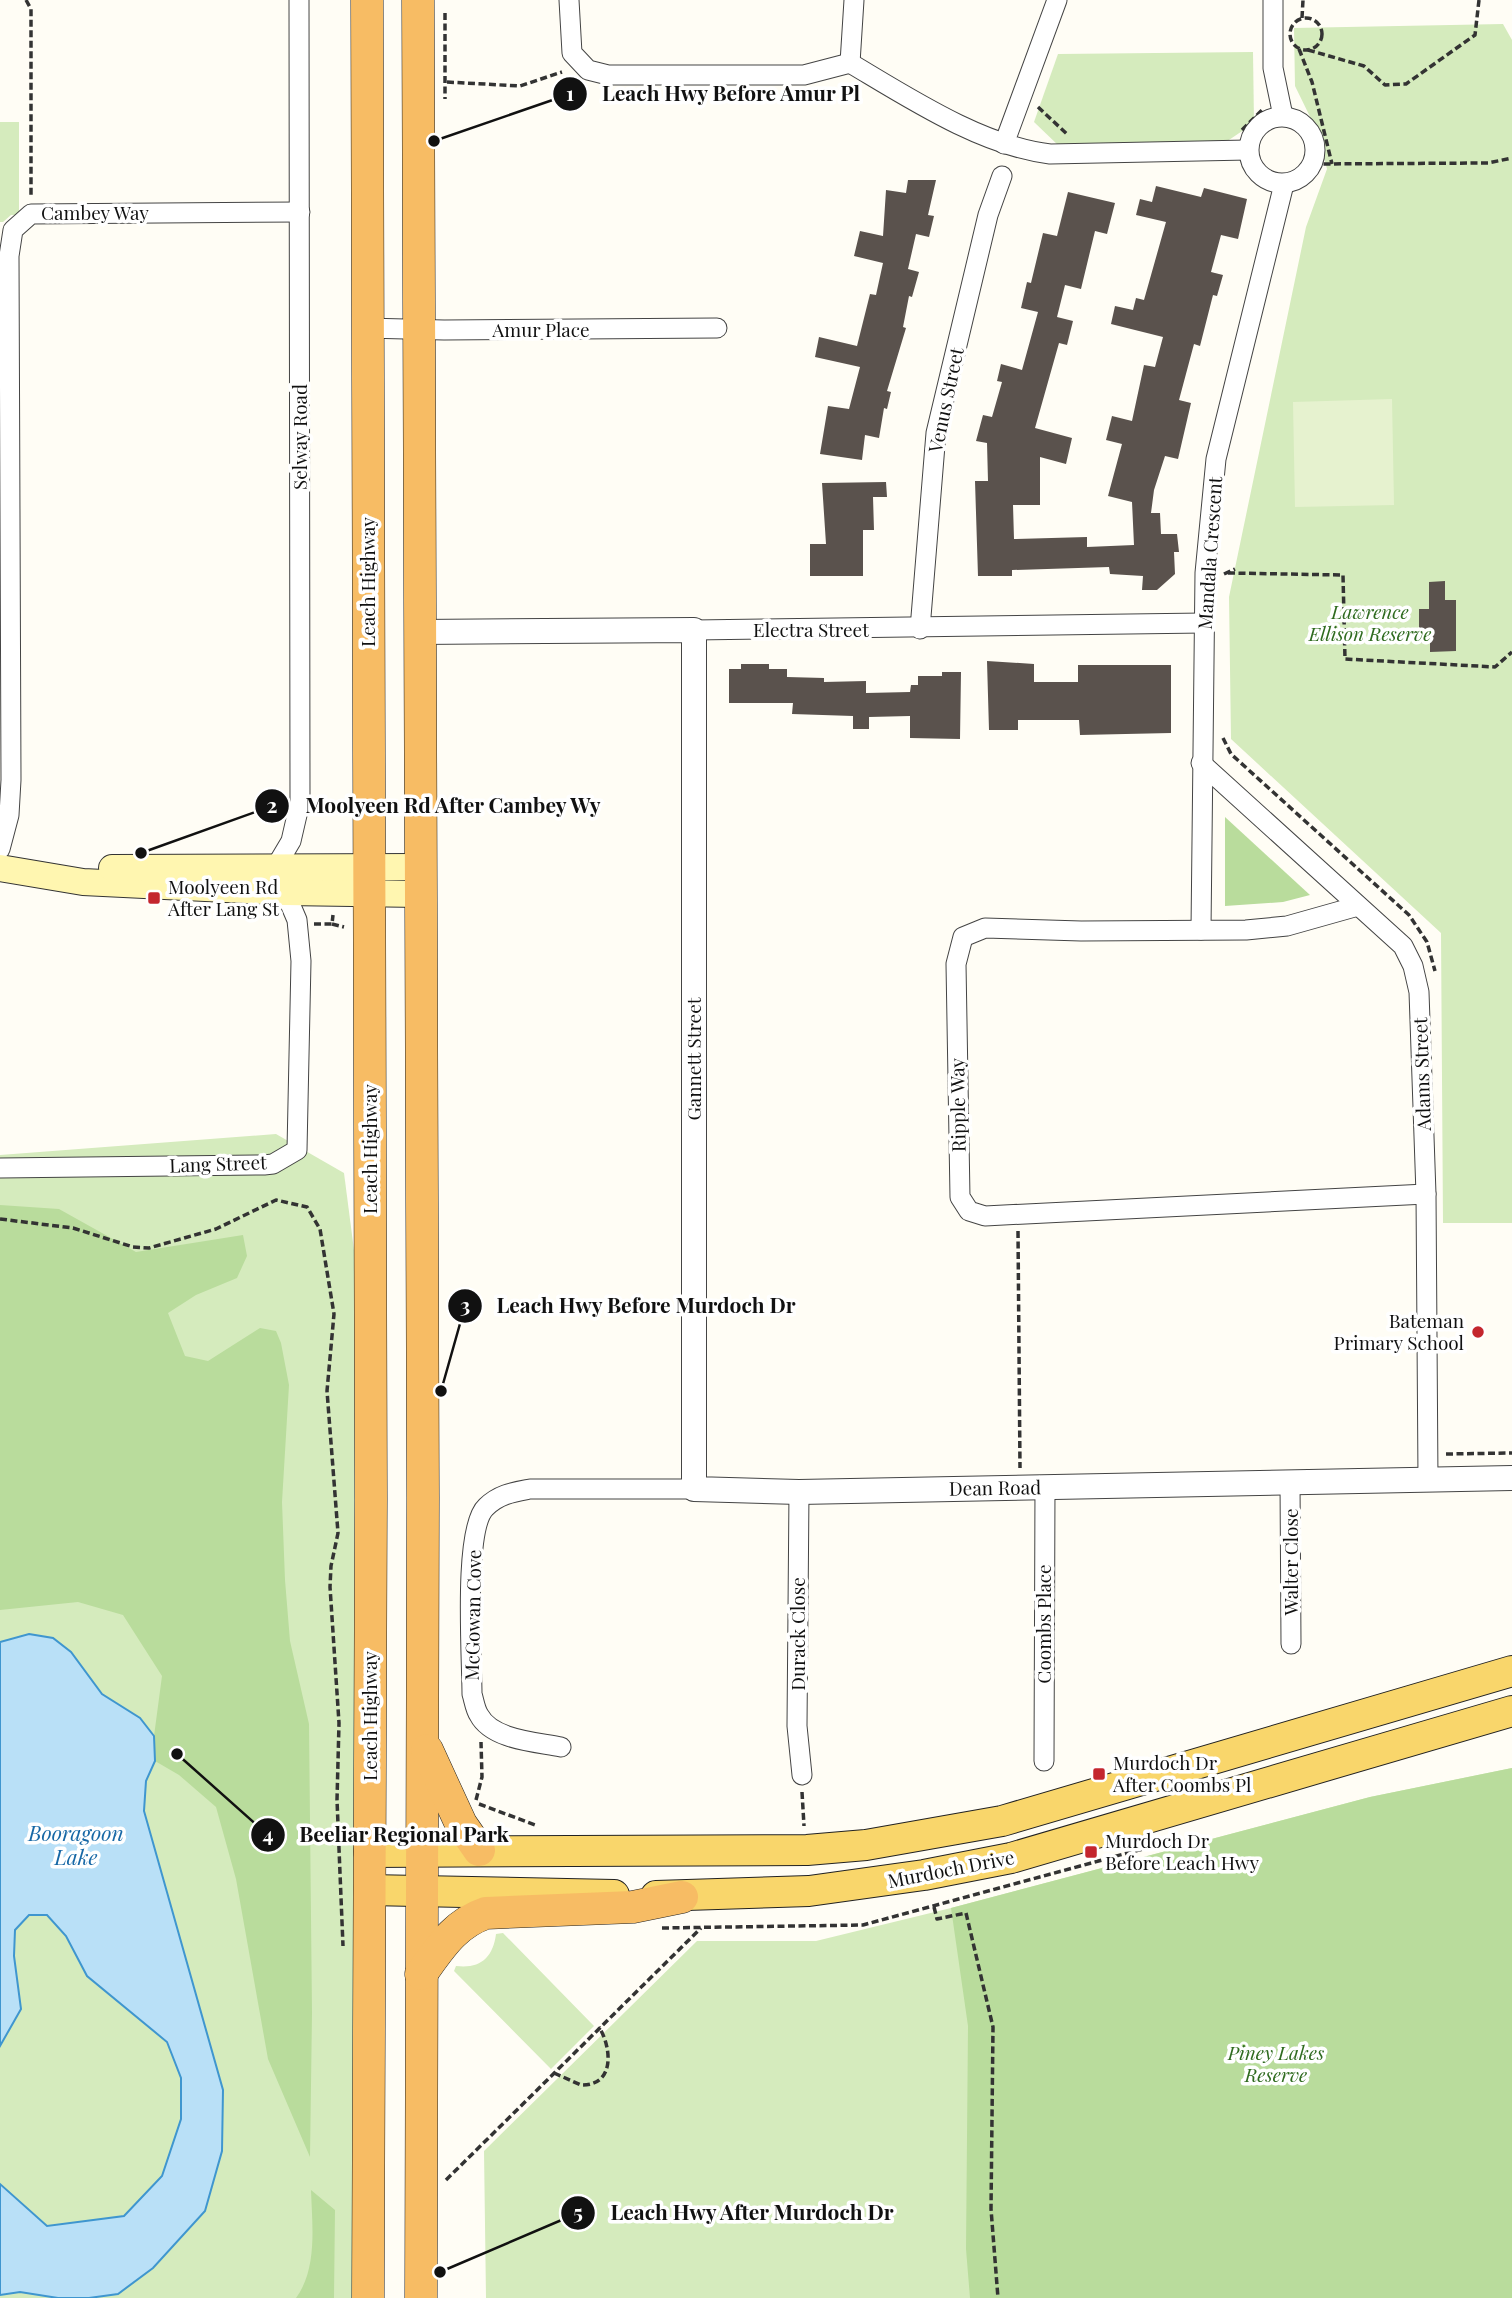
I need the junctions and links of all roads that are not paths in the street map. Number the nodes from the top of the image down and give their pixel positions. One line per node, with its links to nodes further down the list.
1 (299, 0): 14 (street, Selway Road)
2 (367, 0): 15 (highway, Leach Highway)
3 (418, 0): 17 (highway)
4 (569, 0): 8 (street)
5 (854, 0): 8 (street)
6 (1057, 0): 11 (street)
7 (1273, 0): 9 (street)
8 (850, 63): 11 (street)
9 (1283, 116): 10 (street); 13 (street)
10 (1244, 141): 11 (street); 13 (street)
11 (1004, 144)
12 (1002, 176): 19 (street, Venus Street)
13 (1284, 184): 18 (street, Mandala Crescent)
14 (300, 212): 23 (street, Cambey Way); 25 (street, Selway Road)
15 (366, 328): 17 (street, Amur Place); 26 (highway, Leach Highway)
16 (717, 328): 17 (street, Amur Place)
17 (419, 330): 21 (highway)
18 (1204, 623): 19 (street, Electra Street); 22 (street, Mandala Crescent)
19 (920, 629): 20 (street, Electra Street)
20 (694, 630): 21 (street, Electra Street); 37 (street, Gannett Street)
21 (419, 632): 27 (highway)
22 (1200, 763): 29 (street, Adams Street); 30 (street, Mandala Crescent)
23 (0, 850): 25 (main road)
24 (0, 867): 28 (main road)
25 (275, 868): 26 (main road)
26 (369, 881): 27 (main road); 28 (main road); 40 (highway, Leach Highway)
27 (420, 881): 39 (highway)
28 (285, 892): 31 (street, Lang Street)
29 (1357, 906): 30 (street, Ripple Way); 32 (street, Adams Street)
30 (1201, 930): 32 (street, Ripple Way)
31 (0, 1168)
32 (1426, 1194): 34 (street, Adams Street)
33 (1512, 1478): 34 (street, Dean Road)
34 (1428, 1479): 35 (street, Dean Road)
35 (1290, 1481): 36 (street, Dean Road); 42 (street, Walter Close)
36 (1045, 1487): 38 (street, Dean Road); 47 (street, Coombs Place)
37 (694, 1489): 38 (street, Dean Road); 41 (street, Dean Road)
38 (799, 1492): 48 (street, Durack Close)
39 (423, 1497): 40 (highway); 45 (highway)
40 (371, 1499): 51 (highway, Leach Highway)
41 (484, 1508): 46 (street, McGowan Cove)
42 (1291, 1644)
43 (1512, 1671): 49 (main road, Murdoch Drive)
44 (1512, 1711): 54 (main road, Murdoch Drive)
45 (422, 1739): 49 (highway); 50 (highway)
46 (561, 1747)
47 (1044, 1761)
48 (802, 1776)
49 (479, 1850): 50 (main road, Murdoch Drive)
50 (421, 1851): 51 (main road, Murdoch Drive); 53 (highway)
51 (369, 1852): 52 (highway, Leach Highway)
52 (369, 1890): 53 (main road, Murdoch Drive); 56 (highway, Leach Highway)
53 (421, 1891): 54 (main road, Murdoch Drive); 55 (highway)
54 (682, 1897): 55 (highway)
55 (421, 1974): 57 (highway)
56 (368, 2298)
57 (421, 2298)

